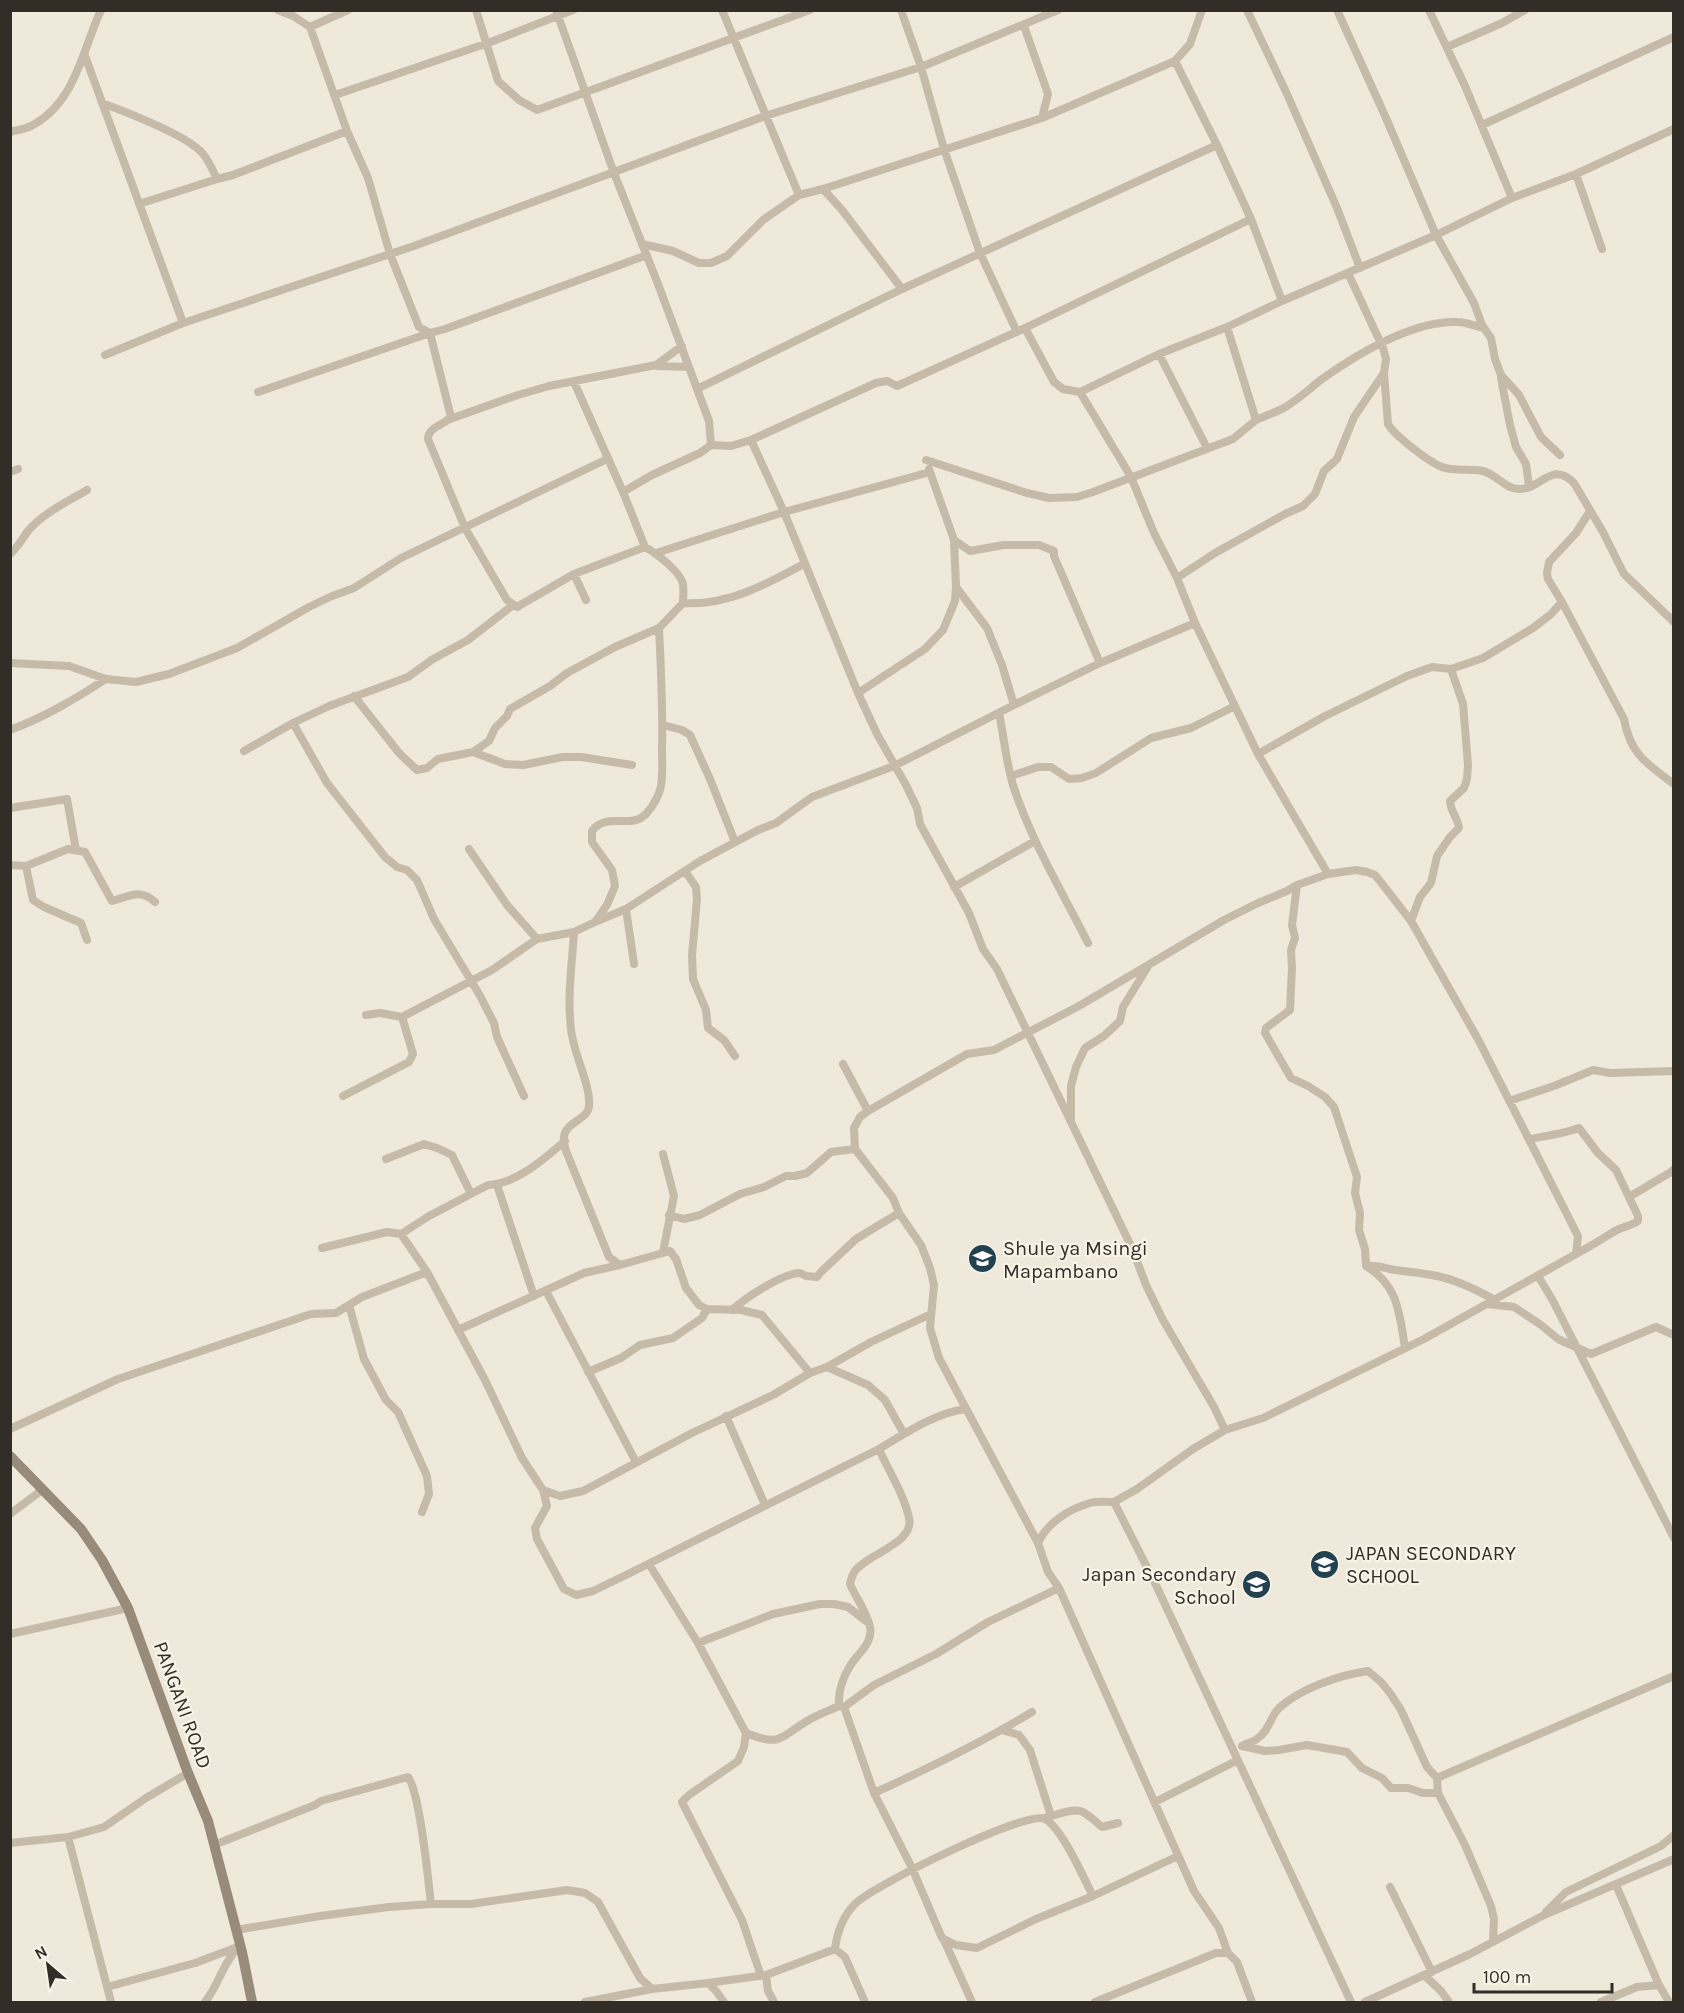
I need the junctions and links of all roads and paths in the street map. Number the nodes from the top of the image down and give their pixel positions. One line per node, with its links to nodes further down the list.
1 (101, 10): 22 (street)
2 (278, 10): 17 (street)
3 (348, 10): 17 (street)
4 (476, 10): 20 (street)
5 (573, 10): 15 (street)
6 (722, 10): 19 (street)
7 (810, 10): 19 (street)
8 (901, 10): 24 (street)
9 (1058, 10): 16 (street)
10 (1202, 10): 23 (street)
11 (1247, 10): 50 (street)
12 (1337, 10): 44 (street)
13 (1429, 10): 21 (street)
14 (1525, 10): 21 (street)
15 (557, 13): 20 (street); 25 (street)
16 (1024, 26): 24 (street); 29 (street)
17 (310, 27): 26 (street)
18 (1674, 37): 30 (street)
19 (733, 40): 25 (street); 28 (street)
20 (488, 43): 25 (street); 26 (street)
21 (1447, 47): 30 (street)
22 (85, 56): 27 (street); 33 (street)
23 (1175, 61): 29 (street); 34 (street)
24 (921, 67): 28 (street); 35 (street)
25 (585, 92): 36 (street)
26 (335, 96): 32 (street)
27 (102, 103): 38 (street); 42 (street)
28 (765, 116): 36 (street); 40 (street)
29 (1042, 118): 35 (street)
30 (1482, 125): 41 (street)
31 (1674, 129): 37 (street)
32 (347, 131): 38 (street); 48 (street)
33 (10, 132)
34 (1217, 145): 43 (street); 47 (street)
35 (944, 149): 39 (street); 47 (street)
36 (614, 173): 45 (street); 48 (street)
37 (1576, 174): 41 (street); 46 (street)
38 (217, 179): 42 (street)
39 (823, 189): 40 (street); 52 (street)
40 (799, 195): 45 (street)
41 (1512, 198): 44 (street)
42 (139, 204): 54 (street)
43 (1251, 219): 53 (street); 57 (street)
44 (1436, 236): 50 (street); 56 (street)
45 (642, 244): 49 (street)
46 (1602, 249)
47 (980, 253): 52 (street); 57 (street)
48 (390, 254): 54 (street); 58 (street)
49 (647, 255): 58 (street); 59 (street)
50 (1360, 268): 51 (street)
51 (1348, 273): 53 (street); 60 (street)
52 (902, 289): 68 (street)
53 (1282, 301): 55 (street)
54 (183, 323): 62 (street)
55 (1227, 327): 61 (street); 72 (street)
56 (1484, 328): 60 (street); 66 (street)
57 (1021, 330): 70 (street); 73 (street)
58 (430, 333): 69 (street); 71 (street)
59 (682, 346): 63 (street); 64 (street)
60 (1382, 346): 65 (street); 72 (street)
61 (1159, 354): 70 (street); 75 (street)
62 (105, 355)
63 (656, 366): 64 (street); 67 (street)
64 (689, 367): 68 (street)
65 (1384, 373): 80 (street); 92 (street)
66 (1501, 375): 76 (street); 80 (street)
67 (574, 382): 71 (street); 77 (street)
68 (697, 389): 74 (street)
69 (258, 392)
70 (1080, 392): 79 (street)
71 (450, 419): 85 (street)
72 (1256, 420): 75 (street)
73 (751, 440): 74 (street); 84 (street)
74 (711, 445): 82 (street)
75 (1207, 448): 79 (street)
76 (1560, 454)
77 (608, 459): 82 (street); 85 (street)
78 (930, 472): 79 (street); 84 (street); 86 (street)
79 (1131, 481): 92 (street)
80 (1529, 486): 83 (street)
81 (87, 490): 89 (street)
82 (623, 492): 87 (street)
83 (1590, 511): 95 (street); 98 (street)
84 (784, 512): 88 (street); 90 (street)
85 (465, 528): 97 (street); 104 (street)
86 (954, 540): 93 (street); 102 (street)
87 (645, 547): 88 (street); 91 (street)
88 (656, 553): 96 (street)
89 (10, 554)
90 (804, 564): 96 (street); 105 (street)
91 (574, 574): 94 (street); 97 (street)
92 (1177, 578): 99 (street)
93 (956, 587): 105 (street); 107 (street)
94 (586, 600)
95 (1562, 602): 103 (street); 119 (street)
96 (683, 603): 100 (street)
97 (513, 605): 106 (street)
98 (1674, 622)
99 (1195, 623): 102 (street); 108 (street)
100 (659, 628): 111 (street); 114 (street)
101 (10, 663): 104 (street)
102 (1100, 663): 107 (street)
103 (1451, 669): 115 (street); 133 (street)
104 (106, 679): 112 (street)
105 (858, 693): 117 (street)
106 (354, 696): 110 (street); 114 (street)
107 (1014, 705): 109 (street)
108 (1235, 706): 115 (street); 118 (street)
109 (999, 713): 117 (street); 118 (street)
110 (293, 723): 113 (street); 141 (street)
111 (663, 725): 121 (street); 134 (street)
112 (10, 730)
113 (244, 751)
114 (474, 752): 116 (street)
115 (1258, 754): 128 (street)
116 (632, 765)
117 (894, 766): 121 (street); 130 (street)
118 (1011, 776): 122 (street)
119 (1674, 784)
120 (10, 808): 124 (street)
121 (735, 842): 127 (street)
122 (1035, 842): 130 (street); 138 (street)
123 (469, 849): 136 (street)
124 (76, 850): 126 (street); 131 (street)
125 (10, 865): 126 (street)
126 (26, 866): 137 (street)
127 (685, 871): 132 (street); 145 (street)
128 (1328, 874): 129 (street); 133 (street)
129 (1297, 885): 140 (street); 169 (street)
130 (954, 887): 144 (street)
131 (155, 902)
132 (626, 909): 134 (street); 139 (street)
133 (1411, 921): 150 (street)
134 (595, 922): 135 (street)
135 (574, 932): 136 (street); 154 (street)
136 (537, 939): 141 (street)
137 (87, 940)
138 (1088, 943)
139 (634, 964)
140 (1149, 965): 144 (street); 152 (street)
141 (472, 982): 143 (street); 149 (street)
142 (366, 1015): 143 (street)
143 (402, 1017): 148 (street)
144 (1027, 1033): 151 (street); 152 (street)
145 (735, 1056)
146 (843, 1064): 151 (street)
147 (1674, 1071): 150 (street)
148 (343, 1095)
149 (524, 1096)
150 (1509, 1101): 153 (street)
151 (868, 1111): 155 (street)
152 (1071, 1123): 189 (street)
153 (1529, 1139): 161 (street); 167 (street)
154 (565, 1142): 159 (street); 168 (street)
155 (855, 1149): 162 (street); 163 (street)
156 (663, 1154): 163 (street)
157 (386, 1159): 160 (street)
158 (1674, 1169): 161 (street)
159 (497, 1185): 160 (street); 173 (street)
160 (471, 1194): 164 (street)
161 (1629, 1197): 167 (street)
162 (899, 1213): 177 (street); 178 (street)
163 (669, 1215): 166 (street)
164 (400, 1234): 165 (street); 170 (street)
165 (322, 1248)
166 (663, 1252): 168 (street); 176 (street)
167 (1576, 1254): 171 (street)
168 (620, 1265): 172 (street)
169 (1366, 1266): 174 (street); 181 (street)
170 (427, 1272): 175 (street); 179 (street)
171 (1538, 1276): 174 (street); 182 (street)
172 (546, 1291): 173 (street); 184 (street)
173 (534, 1296): 179 (street)
174 (1491, 1302): 181 (street); 182 (street)
175 (349, 1305): 188 (street); 198 (street)
176 (707, 1309): 177 (street); 184 (street)
177 (732, 1310): 185 (street)
178 (931, 1314): 183 (street); 186 (street)
179 (458, 1330): 195 (street)
180 (1674, 1335): 182 (street)
181 (1405, 1347): 189 (street)
182 (1576, 1349): 200 (street)
183 (827, 1367): 185 (street); 190 (street)
184 (588, 1372): 193 (street)
185 (810, 1373): 187 (street)
186 (966, 1409): 190 (street); 201 (street)
187 (726, 1416): 193 (street); 197 (street)
188 (10, 1429)
189 (1225, 1430): 196 (street)
190 (904, 1434): 191 (street)
191 (879, 1449): 197 (street); 205 (street)
192 (10, 1456): 194 (main road, PANGANI ROAD)
193 (636, 1462): 195 (street)
194 (42, 1490): 199 (street); 204 (main road, PANGANI ROAD)
195 (543, 1490): 202 (street)
196 (1114, 1502): 201 (street); 213 (street)
197 (765, 1505): 202 (street)
198 (422, 1512)
199 (10, 1514)
200 (1674, 1538)
201 (1038, 1543): 203 (street)
202 (649, 1564): 207 (street)
203 (1059, 1588): 209 (street); 219 (street)
204 (128, 1608): 206 (street); 215 (main road, PANGANI ROAD)
205 (869, 1623): 207 (street); 209 (street)
206 (10, 1634)
207 (698, 1643): 212 (street)
208 (1673, 1679): 216 (street)
209 (841, 1707): 212 (street); 217 (street)
210 (1032, 1712): 211 (street)
211 (1002, 1730): 217 (street); 220 (street)
212 (746, 1733): 241 (street)
213 (1237, 1748): 214 (street); 216 (street); 218 (street)
214 (1238, 1760): 219 (street); 257 (street)
215 (188, 1773): 223 (street); 225 (main road, PANGANI ROAD)
216 (1437, 1778): 218 (street)
217 (874, 1793): 228 (street)
218 (1438, 1793): 236 (street)
219 (1155, 1802): 226 (street)
220 (1047, 1817): 221 (street); 228 (street); 231 (street)
221 (1118, 1823)
222 (1674, 1835): 233 (street)
223 (68, 1837): 224 (street); 243 (street)
224 (10, 1843)
225 (214, 1845): 232 (street); 234 (main road, PANGANI ROAD)
226 (1178, 1856): 231 (street); 239 (street)
227 (1674, 1859): 229 (street)
228 (912, 1868): 235 (street); 238 (street)
229 (1616, 1886): 233 (street); 244 (street)
230 (1390, 1887): 240 (street)
231 (1093, 1896): 235 (street)
232 (431, 1904): 234 (street); 245 (street)
233 (1544, 1915): 236 (street)
234 (236, 1930): 237 (main road, PANGANI ROAD)
235 (942, 1938): 254 (street)
236 (1493, 1942): 240 (street)
237 (240, 1946): 243 (street); 248 (street); 249 (main road, PANGANI ROAD)
238 (835, 1949): 241 (street); 253 (street)
239 (1228, 1953): 255 (street); 256 (street)
240 (1428, 1973): 258 (street); 259 (street)
241 (763, 1976): 242 (street); 252 (street)
242 (708, 1983): 245 (street); 251 (street)
243 (107, 1987): 247 (street)
244 (1661, 1988): 246 (street); 260 (street); 261 (street)
245 (652, 1989): 250 (street)
246 (1674, 1989)
247 (111, 2002)
248 (205, 2002)
249 (252, 2002)
250 (585, 2002)
251 (724, 2002)
252 (774, 2002)
253 (865, 2002)
254 (972, 2002)
255 (1095, 2002)
256 (1252, 2002)
257 (1351, 2002)
258 (1365, 2002)
259 (1449, 2002)
260 (1600, 2002)
261 (1669, 2002)

